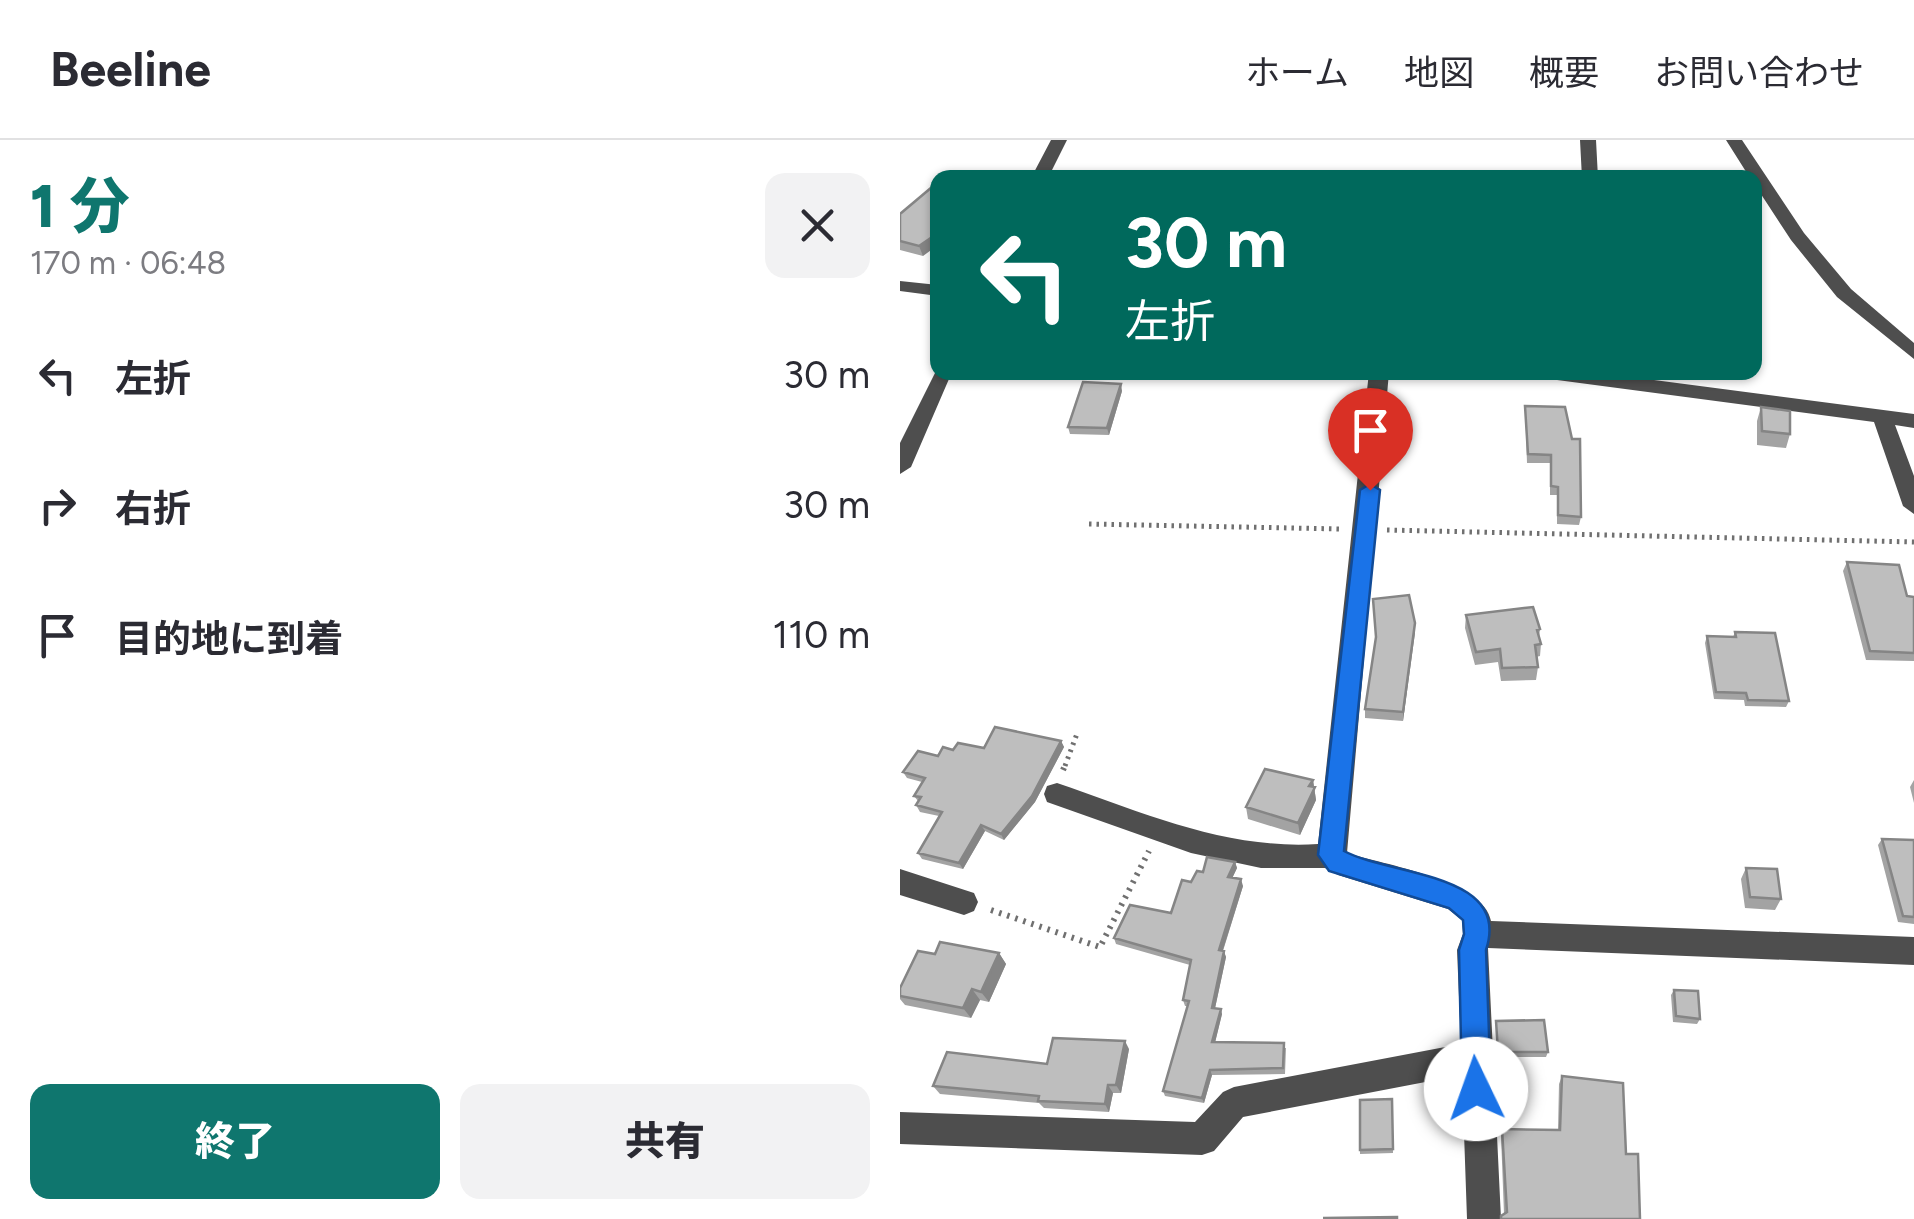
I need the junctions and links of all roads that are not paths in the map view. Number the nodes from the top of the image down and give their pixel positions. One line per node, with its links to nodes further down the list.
1 (1059, 140): 4 (street)
2 (1588, 140): 5 (street)
3 (1734, 140): 6 (street)
4 (1043, 170)
5 (1590, 170)
6 (1754, 170)
7 (1762, 182): 10 (street)
8 (900, 286): 9 (street)
9 (930, 290)
10 (1914, 352)
11 (938, 380): 16 (street)
12 (1378, 380): 19 (street)
13 (1630, 380): 14 (street)
14 (1882, 417): 15 (street); 17 (street)
15 (1914, 421)
16 (900, 466)
17 (1914, 506)
18 (1057, 794): 19 (street)
19 (1330, 855): 22 (street)
20 (900, 882): 21 (street)
21 (964, 902)
22 (1478, 934): 23 (street); 24 (street)
23 (1914, 951)
24 (1474, 1057): 25 (street); 26 (street)
25 (900, 1128)
26 (1484, 1219)

